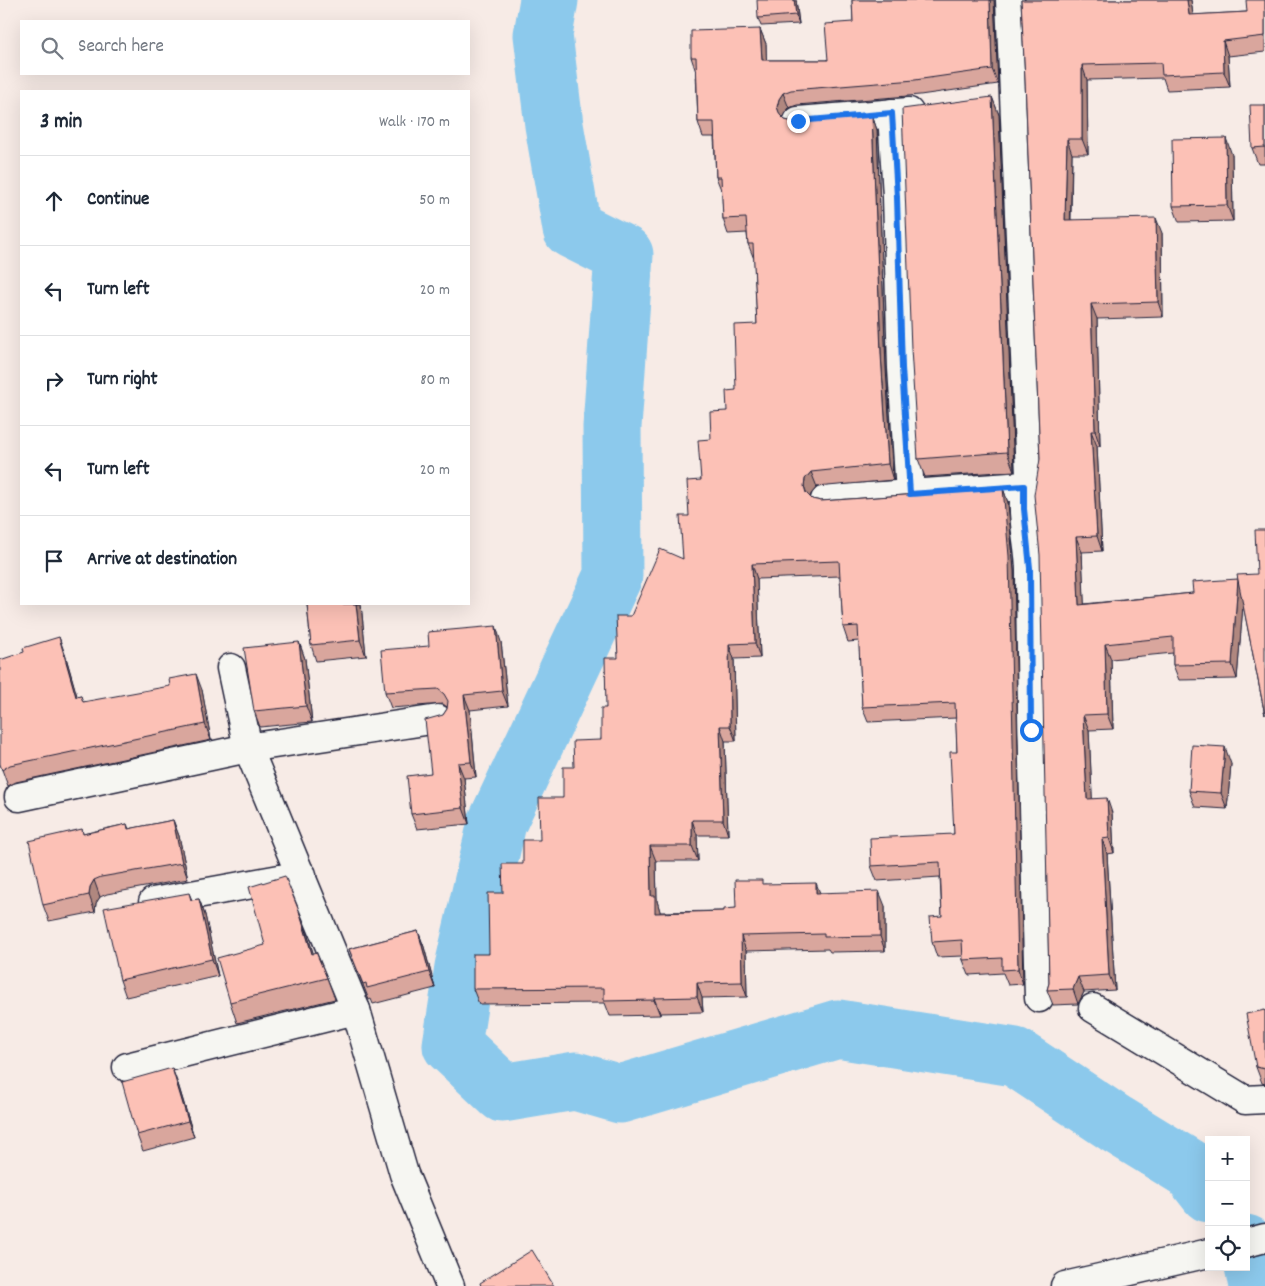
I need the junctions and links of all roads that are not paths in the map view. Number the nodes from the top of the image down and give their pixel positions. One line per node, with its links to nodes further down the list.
1 (1010, 0): 2 (street)
2 (1014, 97): 3 (street); 7 (street)
3 (987, 101)
4 (932, 109): 5 (street)
5 (892, 113): 6 (street); 8 (street)
6 (798, 121)
7 (1024, 486): 8 (street); 16 (street)
8 (910, 494): 9 (street)
9 (826, 500)
10 (230, 668): 12 (street)
11 (438, 719): 12 (street)
12 (248, 748): 13 (street); 14 (street)
13 (19, 797)
14 (302, 875): 15 (street); 18 (street)
15 (129, 906)
16 (1039, 998)
17 (1093, 1008): 20 (street)
18 (356, 1010): 19 (street); 24 (street)
19 (128, 1067)
20 (1265, 1098)
21 (1265, 1238): 22 (street)
22 (1250, 1242)
23 (1205, 1254): 25 (street)
24 (450, 1286)
25 (1065, 1286)

